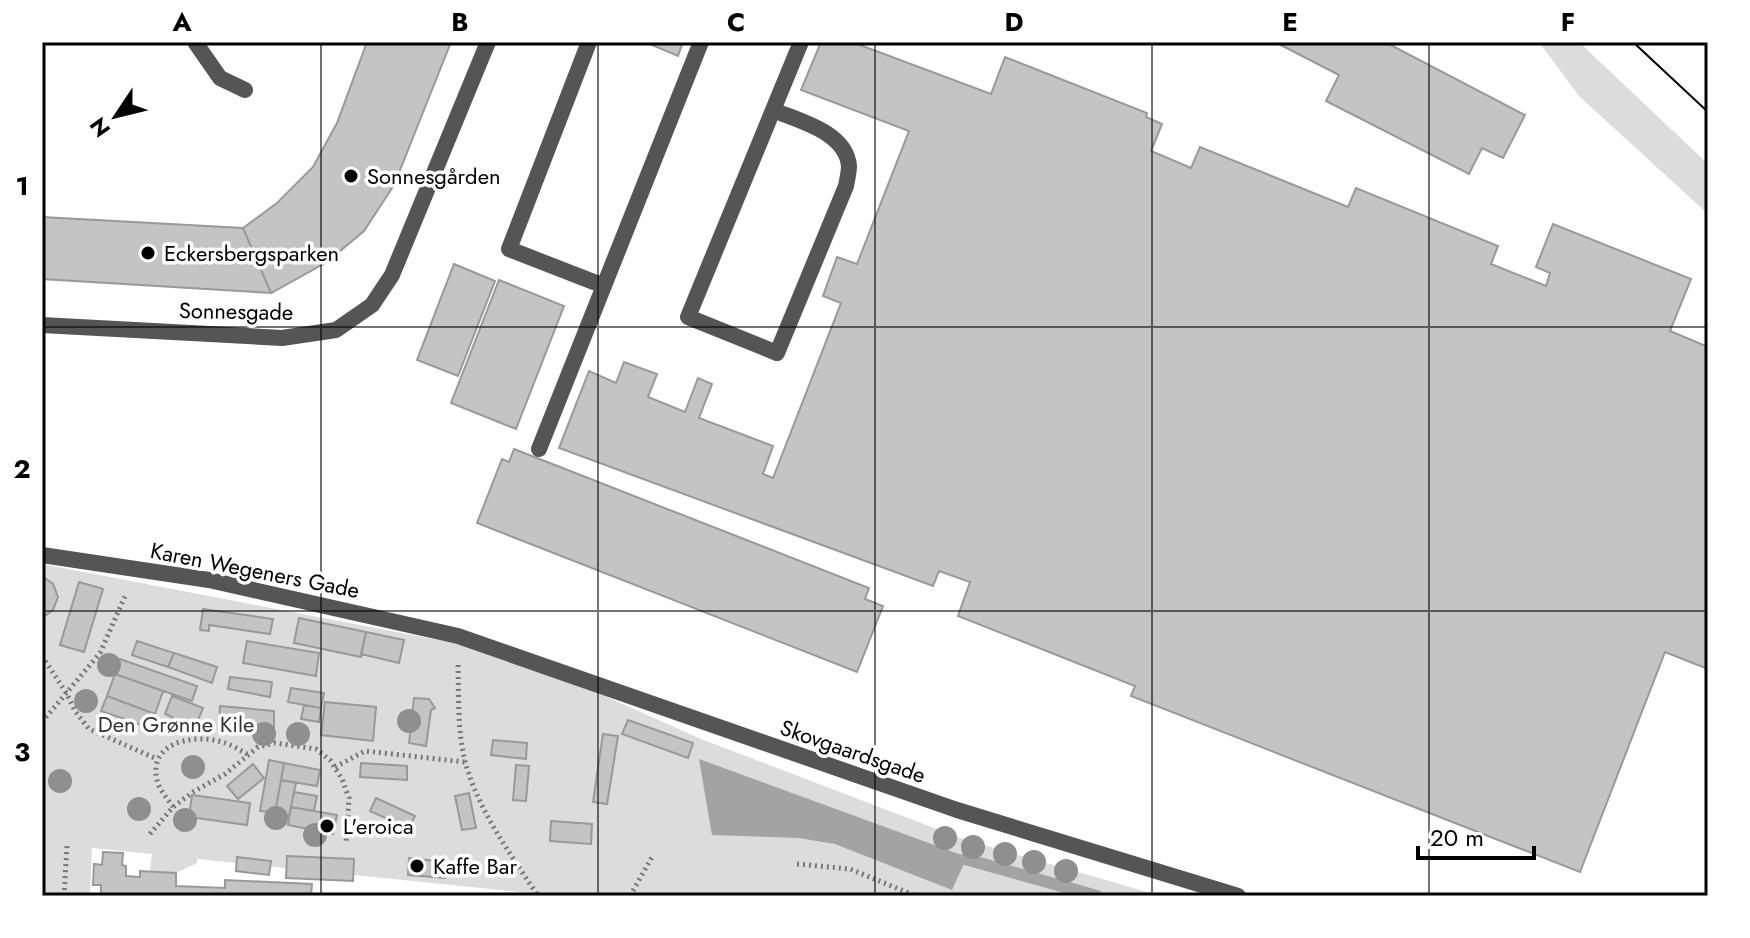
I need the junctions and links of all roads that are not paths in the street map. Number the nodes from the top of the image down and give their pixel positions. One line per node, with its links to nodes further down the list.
1 (195, 42): 6 (street)
2 (488, 42): 9 (street, Sonnesgade)
3 (589, 42): 8 (street)
4 (701, 42): 8 (street)
5 (801, 42): 7 (street)
6 (245, 90)
7 (773, 110): 7 (street)
8 (604, 286): 10 (street)
9 (42, 325)
10 (539, 449)
11 (42, 555): 12 (street, Karen Wegeners Gade)
12 (458, 636): 13 (street, Skovgaardsgade)
13 (1238, 896)

